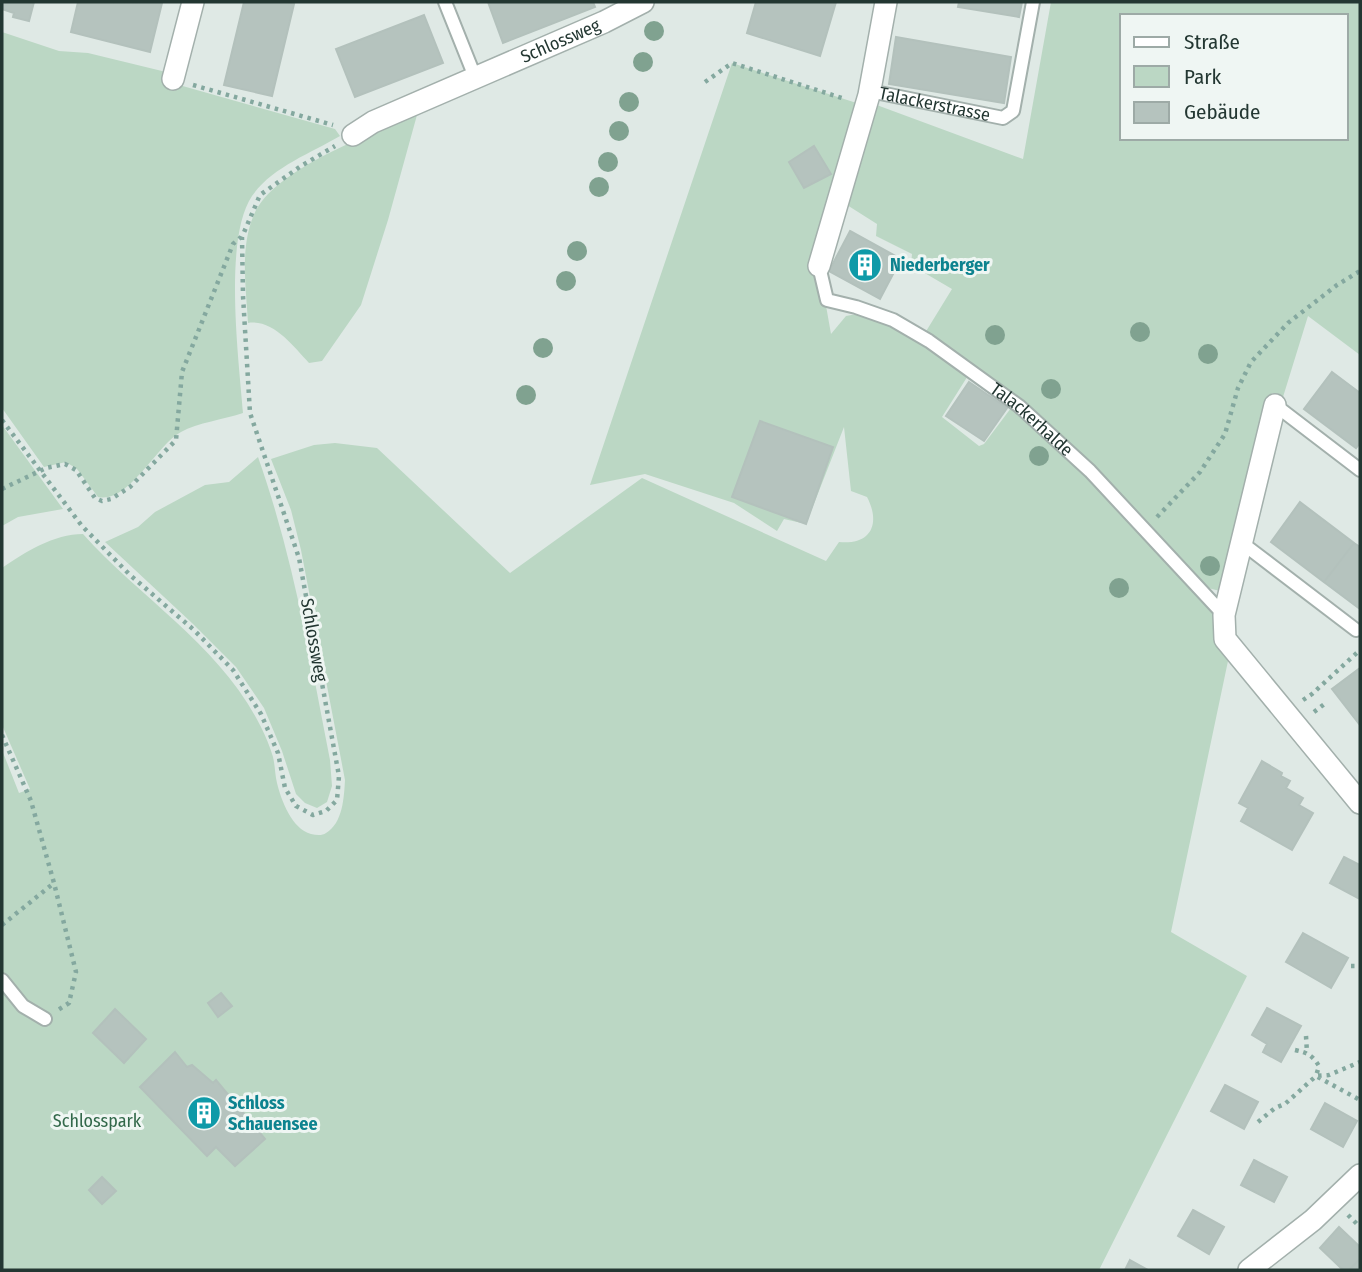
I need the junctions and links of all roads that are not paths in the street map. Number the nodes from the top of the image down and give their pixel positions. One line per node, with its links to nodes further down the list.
1 (193, 2): 7 (street)
2 (445, 2): 6 (lane)
3 (643, 2): 6 (street, Schlossweg)
4 (886, 2): 8 (street, Talackerstrasse)
5 (1033, 2): 8 (lane, Talackerstrasse)
6 (475, 77): 9 (street, Schlossweg)
7 (181, 81)
8 (868, 99): 10 (street, Talackerstrasse)
9 (353, 135)
10 (819, 266): 14 (lane, Talackerhalde)
11 (1275, 405): 12 (lane, Talackerhalde); 13 (street, Talackerhalde)
12 (1360, 470)
13 (1242, 543): 14 (street, Talackerhalde); 15 (lane)
14 (1224, 615): 16 (street, Talackerhalde)
15 (1356, 629)
16 (1360, 803)
17 (2, 980): 18 (lane)
18 (45, 1019)
19 (1360, 1175): 20 (street)
20 (1249, 1270)

